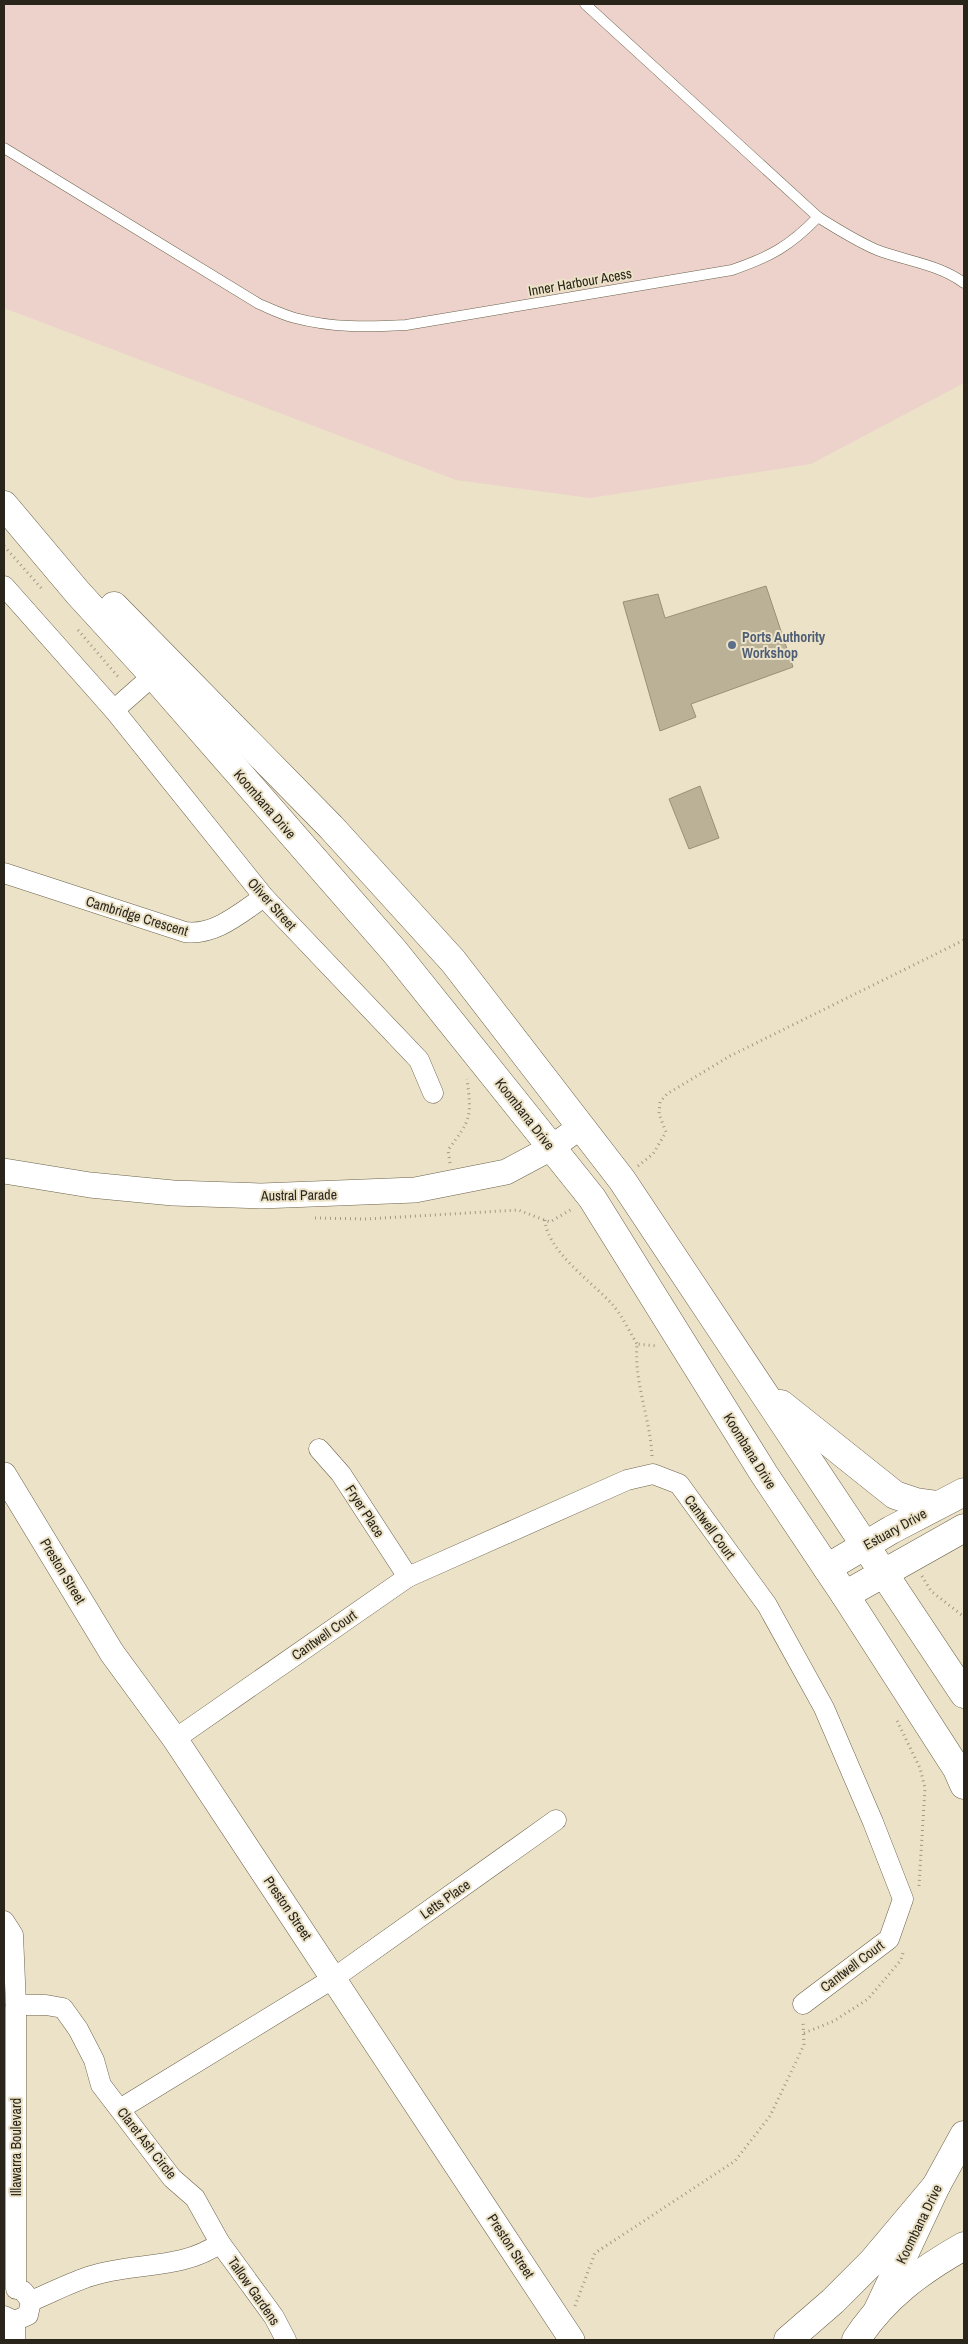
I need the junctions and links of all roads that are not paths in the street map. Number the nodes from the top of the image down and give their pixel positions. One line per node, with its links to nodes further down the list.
1 (585, 4): 3 (lane)
2 (4, 148): 3 (lane, Inner Harbour Acess)
3 (818, 217): 4 (lane)
4 (964, 283)
5 (4, 504): 7 (main road, Koombana Drive)
6 (4, 586): 8 (street, Oliver Street)
7 (161, 668): 8 (street); 12 (main road, Koombana Drive); 13 (main road, Koombana Drive)
8 (114, 710): 10 (street, Oliver Street)
9 (4, 873): 10 (street, Cambridge Crescent)
10 (264, 897): 11 (street, Oliver Street)
11 (432, 1093)
12 (580, 1127): 13 (street, Austral Parade); 15 (main road, Koombana Drive)
13 (550, 1148): 14 (street, Austral Parade); 22 (main road, Koombana Drive)
14 (4, 1171)
15 (762, 1390): 19 (main road); 21 (main road, Koombana Drive)
16 (319, 1449): 24 (street, Fryer Place)
17 (4, 1475): 28 (street, Preston Street)
18 (964, 1492): 19 (main road, Estuary Drive)
19 (938, 1505): 21 (main road, Estuary Drive)
20 (964, 1528): 23 (main road)
21 (866, 1545): 22 (main road, Estuary Drive); 23 (main road, Koombana Drive)
22 (827, 1568): 25 (main road, Koombana Drive)
23 (884, 1573): 25 (main road); 27 (main road, Koombana Drive)
24 (408, 1576): 28 (street, Cantwell Court); 33 (street, Cantwell Court)
25 (845, 1595): 29 (main road, Koombana Drive)
26 (964, 1653): 27 (main road)
27 (962, 1691)
28 (175, 1739): 32 (street, Preston Street)
29 (964, 1785)
30 (556, 1820): 32 (street, Letts Place)
31 (4, 1920): 34 (street)
32 (334, 1978): 36 (street, Letts Place); 45 (street, Preston Street)
33 (803, 2004)
34 (16, 2005): 35 (street, Illawarra Boulevard); 36 (street, Claret Ash Circle)
35 (10, 2044): 38 (street, Illawarra Boulevard)
36 (120, 2109): 40 (street, Claret Ash Circle)
37 (964, 2135): 39 (main road, Koombana Drive)
38 (10, 2163): 42 (street, Illawarra Boulevard)
39 (936, 2186): 43 (main road, Koombana Drive); 47 (main road)
40 (220, 2243): 42 (street); 46 (street, Tallow Gardens)
41 (964, 2246): 43 (main road)
42 (17, 2294): 44 (street)
43 (876, 2314): 48 (main road)
44 (11, 2326)
45 (566, 2330)
46 (286, 2340)
47 (788, 2340)
48 (856, 2340)

